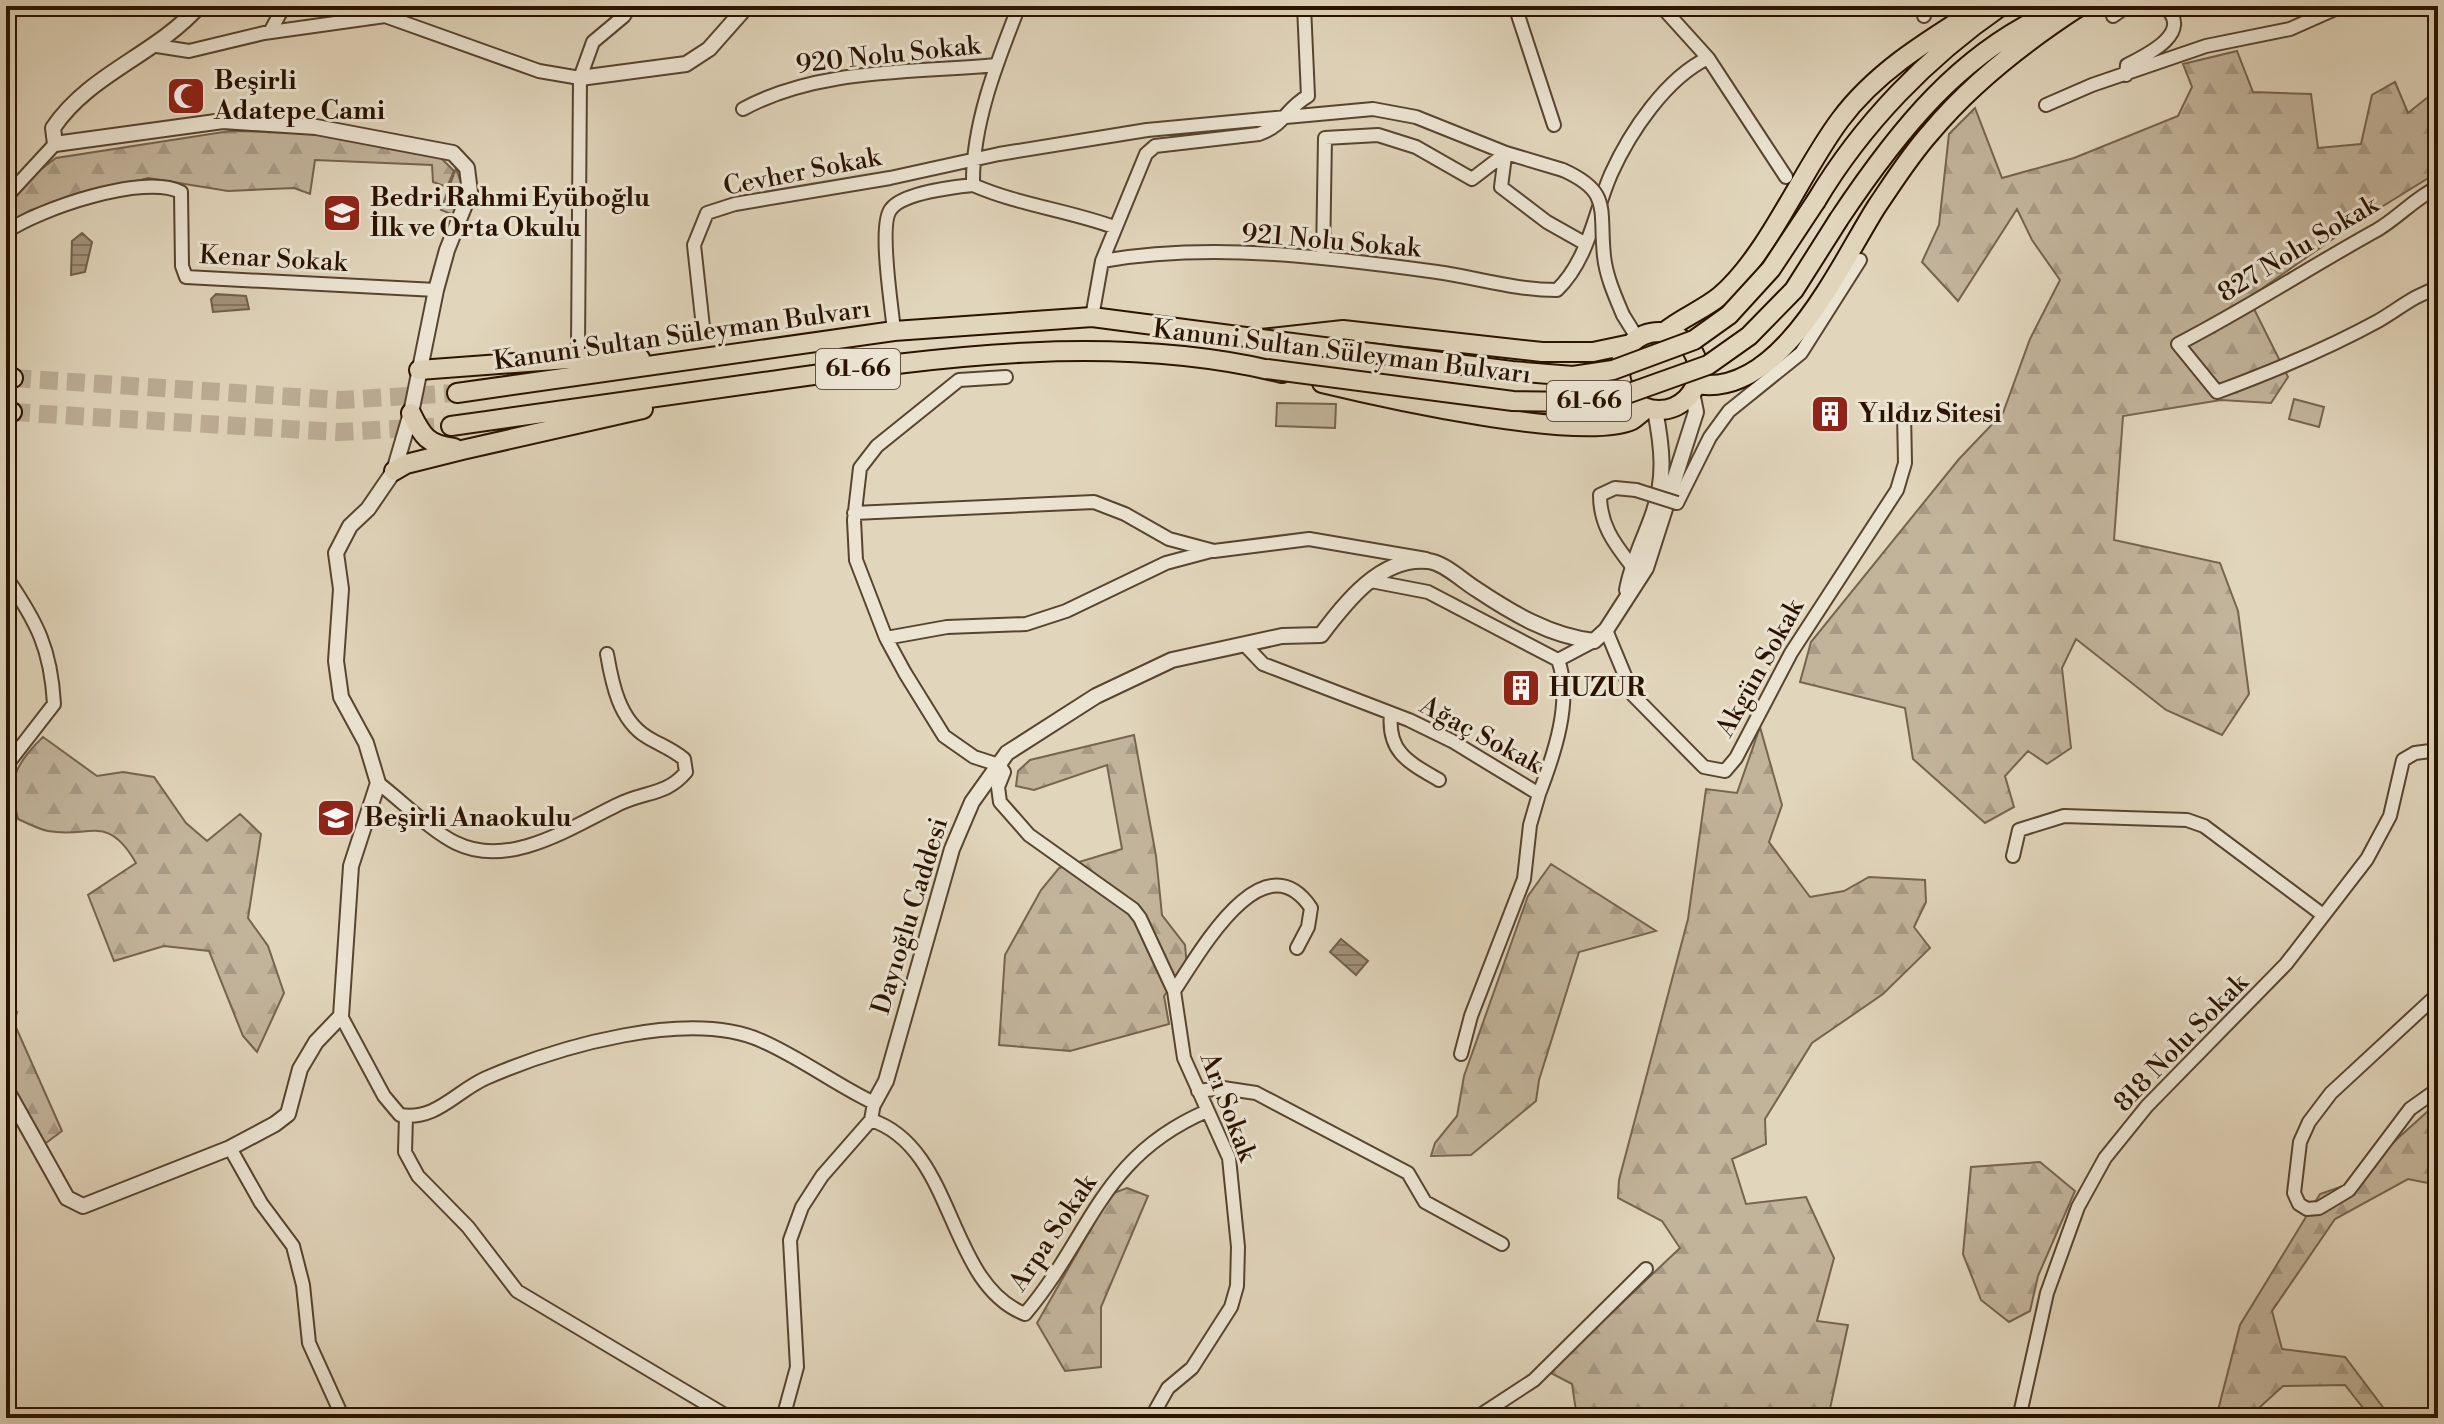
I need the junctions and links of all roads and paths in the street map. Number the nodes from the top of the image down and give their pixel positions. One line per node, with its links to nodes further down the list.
1 (199, 6): 19 (street)
2 (284, 6): 18 (street)
3 (630, 6): 23 (street)
4 (747, 6): 23 (street)
5 (1019, 6): 21 (street)
6 (1304, 6): 26 (street)
7 (1515, 6): 27 (street)
8 (1661, 6): 20 (street)
9 (1983, 6): 46 (main road, 61-66)
10 (2001, 6): 47 (main road, Kanuni Sultan Süleyman Bulvarı / 61-66, bridge)
11 (2067, 6): 51 (main road, Kanuni Sultan Süleyman Bulvarı / 61-66, bridge)
12 (2080, 6): 54 (main road, 61-66)
13 (2127, 6): 17 (street)
14 (2164, 6): 22 (street)
15 (2342, 6): 22 (street)
16 (383, 11): 18 (street); 23 (street)
17 (2113, 16)
18 (270, 32): 19 (street)
19 (157, 46): 28 (street)
20 (1708, 58): 31 (street); 37 (street)
21 (996, 65): 25 (street, 920 Nolu Sokak); 30 (street)
22 (2126, 75): 24 (street)
23 (580, 78): 49 (street)
24 (2046, 105)
25 (743, 109)
26 (1283, 120): 29 (street); 30 (street, Cevher Sokak); 35 (street)
27 (1554, 125)
28 (55, 144): 34 (street); 42 (street)
29 (1506, 153): 37 (street); 38 (street); 48 (street, bridge)
30 (972, 159): 32 (street); 44 (street, Cevher Sokak)
31 (1786, 177)
32 (973, 185): 35 (street); 45 (street, Cevher Sokak)
33 (2438, 187): 41 (street, 827 Nolu Sokak)
34 (6, 197)
35 (1114, 227): 40 (street)
36 (6, 232): 42 (street, Kenar Sokak)
37 (1586, 244): 38 (street, 921 Nolu Sokak)
38 (1323, 258): 40 (street, 921 Nolu Sokak)
39 (1860, 260): 66 (street, bridge)
40 (1102, 261): 43 (street)
41 (2438, 288)
42 (436, 290): 52 (street)
43 (1092, 317): 45 (main road, Kanuni Sultan Süleyman Bulvarı / 61-66); 47 (main road, Kanuni Sultan Süleyman Bulvarı / 61-66)
44 (703, 327)
45 (894, 331): 50 (main road, Kanuni Sultan Süleyman Bulvarı / 61-66)
46 (1663, 333): 48 (main road, 61-66); 54 (main road)
47 (1261, 339): 48 (main road, 61-66)
48 (1635, 341): 57 (main road, 61-66)
49 (578, 348)
50 (707, 358): 52 (main road, 61-66); 56 (main road, Kanuni Sultan Süleyman Bulvarı / 61-66)
51 (1267, 369): 55 (main road, Kanuni Sultan Süleyman Bulvarı / 61-66); 57 (main road, 61-66)
52 (419, 370): 58 (street)
53 (1006, 377): 63 (street)
54 (1694, 388): 57 (main road, 61-66); 69 (street)
55 (708, 390): 60 (main road, Kanuni Sultan Süleyman Bulvarı / 61-66); 61 (main road, 61-66)
56 (457, 393)
57 (1651, 409): 66 (street)
58 (411, 413): 61 (main road, 61-66); 62 (street)
59 (1904, 413): 70 (street, Akgün Sokak)
60 (451, 426)
61 (462, 450): 62 (main road, 61-66)
62 (394, 471): 81 (street)
63 (854, 513): 64 (street); 71 (street)
64 (1214, 551): 65 (street); 71 (street)
65 (1431, 561): 68 (street, Dayıoğlu Caddesi); 72 (street)
66 (1631, 565): 69 (street)
67 (6, 577): 79 (street)
68 (1371, 581): 73 (street, Dayıoğlu Caddesi); 75 (street)
69 (1627, 594): 70 (street)
70 (1606, 630): 72 (street)
71 (886, 638): 78 (street)
72 (1594, 641): 75 (street)
73 (1244, 644): 76 (street, Ağaç Sokak); 78 (street, Dayıoğlu Caddesi)
74 (607, 654): 81 (street)
75 (1558, 660): 82 (street, Ağaç Sokak)
76 (1391, 713): 80 (street); 82 (street, Ağaç Sokak)
77 (2438, 750): 84 (street, 818 Nolu Sokak)
78 (999, 765): 86 (street, Arı Sokak); 93 (street, Dayıoğlu Caddesi)
79 (6, 766)
80 (1439, 780)
81 (378, 783): 88 (street)
82 (1539, 794): 89 (street)
83 (2013, 856): 84 (street)
84 (2323, 915): 100 (street, 818 Nolu Sokak)
85 (1297, 948): 86 (street)
86 (1174, 991): 92 (street, Arı Sokak)
87 (2438, 994): 91 (street)
88 (341, 1016): 95 (street); 97 (street)
89 (1461, 1054)
90 (6, 1089): 97 (street)
91 (2438, 1089)
92 (1198, 1091): 94 (street, Arı Sokak); 98 (street)
93 (874, 1103): 95 (street); 96 (street)
94 (1207, 1111): 96 (street, Arpa Sokak); 104 (street, Arı Sokak)
95 (406, 1116): 102 (street)
96 (871, 1120): 103 (street)
97 (230, 1148): 101 (street)
98 (1502, 1244)
99 (1646, 1269): 105 (street)
100 (2015, 1416): 106 (street)
101 (343, 1418)
102 (730, 1418)
103 (783, 1418)
104 (1151, 1418)
105 (1476, 1418)
106 (2034, 1418)

